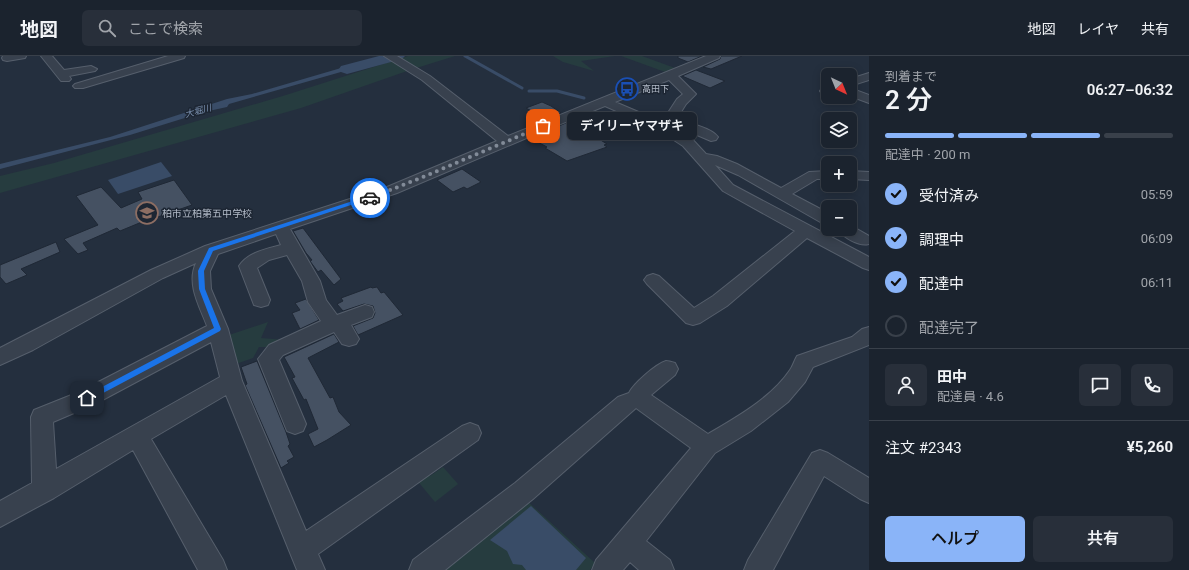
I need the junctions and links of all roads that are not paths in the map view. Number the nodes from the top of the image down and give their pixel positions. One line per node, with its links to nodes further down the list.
1 (21, 56): 5 (street)
2 (46, 56): 7 (street)
3 (389, 56): 17 (street)
4 (714, 56): 8 (street)
5 (7, 58)
6 (182, 58): 11 (street)
7 (91, 69)
8 (669, 75): 14 (street); 15 (street)
9 (869, 76): 10 (street)
10 (857, 80)
11 (79, 86)
12 (857, 95): 13 (street)
13 (869, 99)
14 (605, 102): 15 (street); 17 (street)
15 (665, 125): 16 (street); 18 (street)
16 (711, 137)
17 (506, 141): 24 (street)
18 (703, 158): 22 (street); 25 (street)
19 (821, 175): 22 (street)
20 (857, 176): 21 (street)
21 (869, 176)
22 (781, 194): 23 (street)
23 (821, 216)
24 (280, 226): 28 (street); 29 (street)
25 (805, 231): 30 (street); 31 (street)
26 (857, 236): 27 (street)
27 (864, 240)
28 (291, 248): 32 (street); 34 (street)
29 (211, 250): 35 (street); 38 (street)
30 (869, 264)
31 (653, 280)
32 (261, 300)
33 (365, 312): 34 (street)
34 (333, 324): 36 (street); 42 (street)
35 (218, 329): 40 (street); 46 (street)
36 (349, 339)
37 (866, 343): 45 (street)
38 (0, 357)
39 (668, 369): 41 (street)
40 (232, 381): 44 (street); 50 (street)
41 (637, 400): 45 (street); 52 (street)
42 (295, 424)
43 (470, 433): 50 (street)
44 (137, 436): 46 (street); 51 (street)
45 (707, 446): 49 (street)
46 (45, 490): 48 (street)
47 (869, 492): 55 (street)
48 (0, 515)
49 (628, 543): 53 (street); 54 (street)
50 (306, 560)
51 (213, 570)
52 (423, 570)
53 (606, 570)
54 (660, 570)
55 (758, 570)

